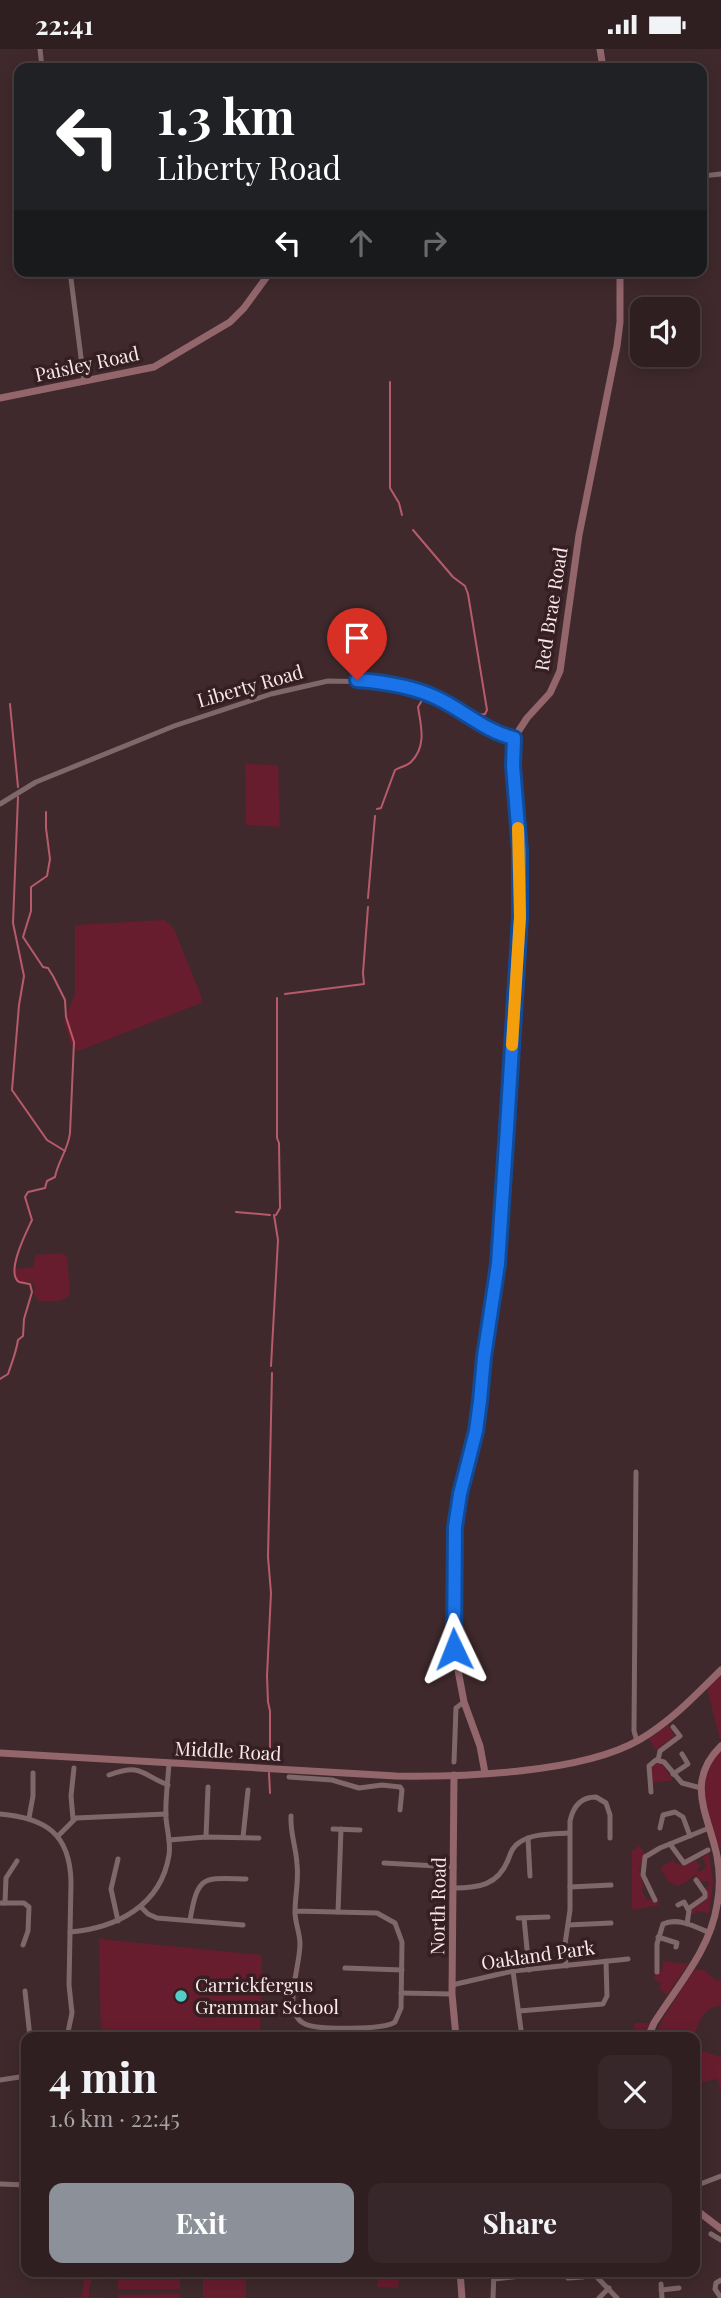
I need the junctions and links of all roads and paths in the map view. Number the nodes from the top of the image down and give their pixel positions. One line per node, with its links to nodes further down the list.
1 (71, 277): 4 (street)
2 (267, 277): 4 (street, Paisley Road)
3 (620, 277): 6 (street, Red Brae Road)
4 (83, 381): 5 (street, Paisley Road)
5 (0, 398)
6 (514, 738): 7 (street, Liberty Road); 10 (street)
7 (0, 804)
8 (636, 1472): 12 (street)
9 (721, 1670): 12 (street, Middle Road)
10 (464, 1702): 17 (street); 21 (street)
11 (673, 1727): 16 (street)
12 (637, 1741): 21 (street, Middle Road)
13 (721, 1746): 31 (street)
14 (0, 1753): 18 (street, Middle Road)
15 (682, 1754): 23 (street)
16 (658, 1760): 23 (street); 27 (street)
17 (454, 1762)
18 (169, 1763): 22 (street, Middle Road); 28 (street)
19 (74, 1768): 38 (street)
20 (33, 1773): 37 (street)
21 (485, 1773): 25 (street, Middle Road)
22 (359, 1774): 25 (street, Middle Road); 30 (street)
23 (673, 1774): 31 (street)
24 (109, 1775): 28 (street)
25 (454, 1775): 60 (street, North Road)
26 (289, 1777): 30 (street)
27 (661, 1784)
28 (167, 1785): 35 (street)
29 (208, 1787): 47 (street)
30 (359, 1788): 33 (street)
31 (701, 1788): 40 (street)
32 (248, 1790): 48 (street)
33 (400, 1810)
34 (0, 1814): 37 (street)
35 (166, 1814): 38 (street); 52 (street)
36 (291, 1817): 74 (street)
37 (29, 1818): 45 (street)
38 (73, 1819): 45 (street)
39 (660, 1828): 46 (street)
40 (709, 1828): 46 (street); 84 (street)
41 (333, 1829): 42 (street)
42 (341, 1829): 43 (street); 75 (street)
43 (360, 1830)
44 (569, 1833): 49 (street); 50 (street); 66 (street)
45 (58, 1836): 83 (street)
46 (690, 1836): 53 (street)
47 (206, 1837): 48 (street); 52 (street)
48 (243, 1837): 51 (street)
49 (528, 1837): 61 (street); 68 (street)
50 (610, 1837)
51 (259, 1838)
52 (169, 1840): 72 (street)
53 (670, 1845): 55 (street); 69 (street)
54 (708, 1850): 55 (street)
55 (698, 1857): 59 (street)
56 (118, 1859): 78 (street)
57 (17, 1861): 70 (street)
58 (384, 1863): 60 (street)
59 (703, 1865)
60 (454, 1867): 68 (street, North Road)
61 (530, 1875)
62 (246, 1879): 77 (street)
63 (696, 1880): 67 (street)
64 (708, 1883): 67 (street)
65 (611, 1885): 66 (street)
66 (570, 1887): 82 (street)
67 (702, 1887): 73 (street)
68 (454, 1888): 96 (street, North Road)
69 (655, 1901)
70 (2, 1903): 87 (street)
71 (678, 1905): 73 (street)
72 (141, 1907): 77 (street); 78 (street)
73 (688, 1909): 80 (street)
74 (295, 1911): 75 (street); 98 (street)
75 (338, 1912): 92 (street)
76 (548, 1917): 93 (street)
77 (190, 1920): 81 (street)
78 (118, 1921): 83 (street)
79 (611, 1923): 82 (street)
80 (687, 1924): 84 (street); 85 (street)
81 (243, 1925)
82 (568, 1925): 90 (street)
83 (70, 1932): 102 (street)
84 (710, 1933): 105 (street)
85 (658, 1937): 86 (street); 95 (street)
86 (677, 1943)
87 (23, 1945)
88 (628, 1959): 89 (street, Oakland Park)
89 (606, 1961): 90 (street, Oakland Park); 100 (street)
90 (566, 1966): 93 (street, Oakland Park)
91 (345, 1968): 92 (street)
92 (402, 1969): 98 (street)
93 (529, 1969): 94 (street, Oakland Park)
94 (513, 1971): 96 (street, Oakland Park); 100 (street)
95 (657, 1972)
96 (452, 1985): 99 (street, North Road)
97 (25, 1991): 101 (street)
98 (401, 1993): 99 (street)
99 (452, 1994): 103 (street, North Road)
100 (519, 2011): 104 (street)
101 (29, 2032)
102 (68, 2032)
103 (456, 2032)
104 (521, 2032)
105 (650, 2032)
106 (21, 2076): 107 (street)
107 (0, 2080)
108 (721, 2176): 109 (street)
109 (700, 2183)
110 (0, 2184): 111 (street)
111 (21, 2185)
112 (700, 2213): 113 (street)
113 (721, 2229): 114 (street)
114 (716, 2237)
115 (460, 2277): 122 (street)
116 (512, 2277): 118 (street)
117 (597, 2277): 120 (street)
118 (494, 2279): 123 (street)
119 (721, 2280): 127 (street)
120 (609, 2288): 124 (street); 125 (street)
121 (679, 2288): 126 (street)
122 (462, 2298)
123 (493, 2298)
124 (599, 2298)
125 (617, 2298)
126 (662, 2298)
127 (721, 2298)

